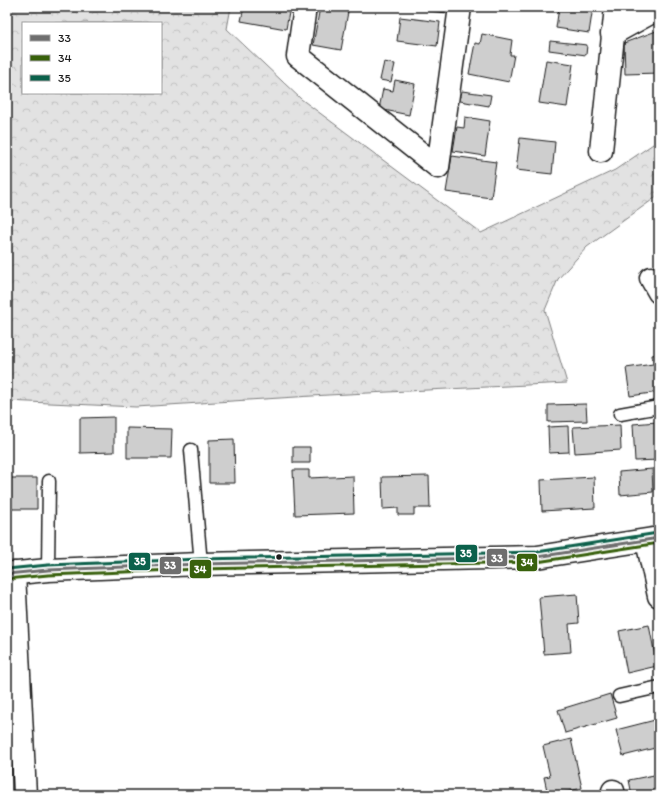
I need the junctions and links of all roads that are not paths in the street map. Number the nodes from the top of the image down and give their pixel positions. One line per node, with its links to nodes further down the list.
1 (305, 7): 2 (street)
2 (460, 7)
3 (616, 7): 5 (street)
4 (659, 8): 5 (street)
5 (612, 34): 6 (street)
6 (601, 151)
7 (659, 408): 8 (lane)
8 (620, 414)
9 (191, 450): 12 (lane)
10 (49, 481): 13 (lane)
11 (653, 539): 12 (street); 15 (street)
12 (201, 564): 13 (street)
13 (48, 570): 14 (street)
14 (10, 573): 18 (street)
15 (659, 596)
16 (659, 687): 17 (lane)
17 (619, 696)
18 (19, 792)

